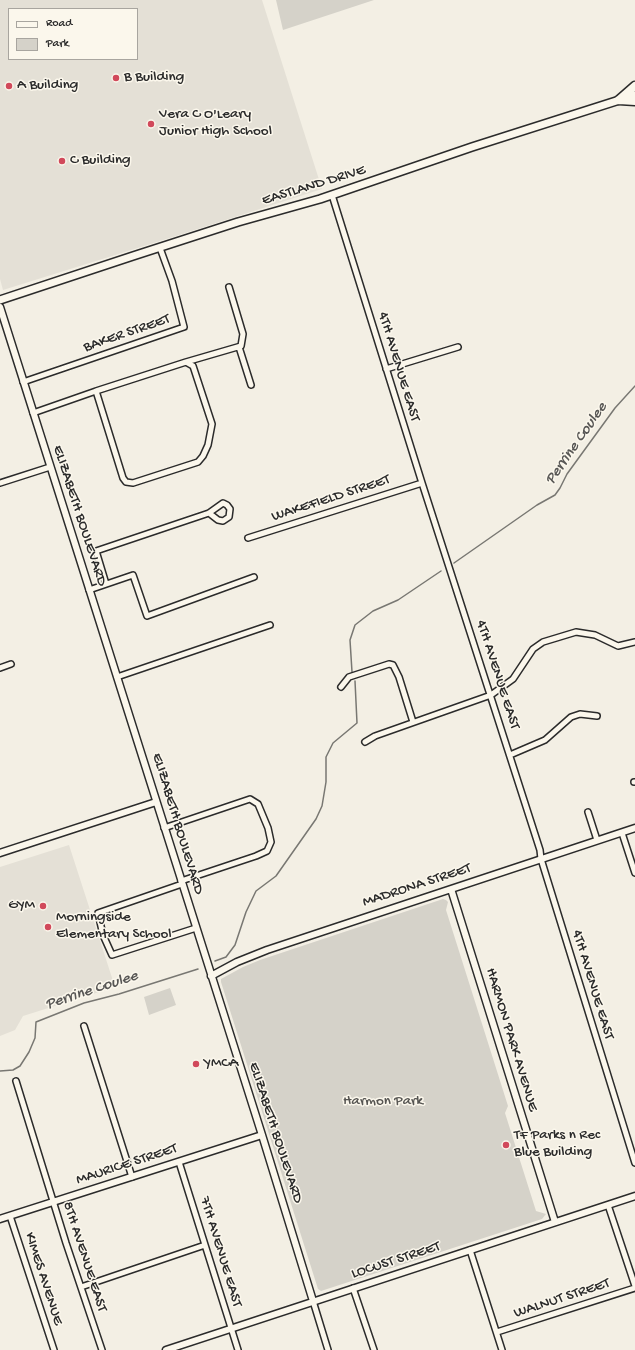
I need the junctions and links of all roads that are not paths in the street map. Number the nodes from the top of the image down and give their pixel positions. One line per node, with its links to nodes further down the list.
1 (635, 86): 3 (main road)
2 (635, 95): 3 (main road, EASTLAND DRIVE)
3 (619, 100): 4 (main road); 5 (main road, EASTLAND DRIVE)
4 (635, 101)
5 (332, 195): 6 (main road, EASTLAND DRIVE); 13 (street, 4TH AVENUE EAST)
6 (160, 248): 8 (main road, EASTLAND DRIVE); 14 (street, BAKER STREET)
7 (229, 287): 10 (street)
8 (0, 300)
9 (0, 307): 14 (street, ELIZABETH BOULEVARD)
10 (239, 347): 12 (street); 15 (street)
11 (458, 347): 13 (street)
12 (186, 362): 16 (street); 16 (street)
13 (386, 369): 20 (street, 4TH AVENUE EAST)
14 (23, 382): 17 (street, ELIZABETH BOULEVARD)
15 (251, 385)
16 (96, 391): 17 (street)
17 (33, 413): 18 (street, ELIZABETH BOULEVARD)
18 (50, 467): 19 (street); 25 (street, ELIZABETH BOULEVARD)
19 (0, 483)
20 (422, 483): 22 (street, WAKEFIELD STREET); 32 (street, 4TH AVENUE EAST)
21 (209, 513): 24 (street)
22 (248, 538)
23 (254, 577): 24 (street)
24 (106, 584): 25 (street)
25 (89, 590): 30 (street, ELIZABETH BOULEVARD)
26 (270, 625): 30 (street)
27 (635, 642): 32 (street)
28 (11, 664): 29 (street)
29 (0, 668)
30 (117, 677): 37 (street, ELIZABETH BOULEVARD)
31 (341, 687): 34 (street)
32 (491, 694): 34 (street); 36 (street, 4TH AVENUE EAST)
33 (598, 716): 36 (street)
34 (413, 722): 35 (street)
35 (365, 742)
36 (510, 755): 44 (street, 4TH AVENUE EAST)
37 (156, 802): 39 (street, ELIZABETH BOULEVARD); 43 (street)
38 (588, 812): 42 (street)
39 (164, 828): 46 (street, ELIZABETH BOULEVARD); 46 (street)
40 (635, 828): 41 (street, MADRONA STREET)
41 (622, 832): 42 (street, MADRONA STREET); 45 (street)
42 (597, 840): 44 (street, MADRONA STREET)
43 (0, 853)
44 (540, 859): 47 (street, MADRONA STREET); 54 (street, 4TH AVENUE EAST)
45 (635, 873)
46 (182, 883): 48 (street, ELIZABETH BOULEVARD); 48 (street)
47 (451, 889): 49 (street, MADRONA STREET); 61 (street, HARMON PARK AVENUE)
48 (196, 928): 49 (street, ELIZABETH BOULEVARD)
49 (211, 976): 52 (street, ELIZABETH BOULEVARD)
50 (84, 1026): 55 (street)
51 (16, 1081): 57 (street, 8TH AVENUE EAST)
52 (262, 1135): 53 (street, MAURICE STREET); 67 (street, ELIZABETH BOULEVARD)
53 (179, 1162): 55 (street, MAURICE STREET); 62 (street, 7TH AVENUE EAST)
54 (635, 1163)
55 (132, 1177): 57 (street, MAURICE STREET)
56 (635, 1196): 58 (street, LOCUST STREET)
57 (53, 1201): 59 (street, MAURICE STREET); 64 (street, 8TH AVENUE EAST)
58 (608, 1205): 61 (street, LOCUST STREET); 65 (street)
59 (10, 1216): 60 (street, MAURICE STREET); 70 (street, KIMES AVENUE)
60 (0, 1219)
61 (555, 1222): 63 (street, LOCUST STREET)
62 (205, 1245): 64 (street); 68 (street, 7TH AVENUE EAST)
63 (470, 1250): 66 (street, LOCUST STREET); 69 (street)
64 (81, 1287): 71 (street, 8TH AVENUE EAST)
65 (635, 1287): 69 (street, WALNUT STREET)
66 (353, 1288): 67 (street, LOCUST STREET); 75 (street)
67 (313, 1301): 68 (street, LOCUST STREET); 74 (street, ELIZABETH BOULEVARD)
68 (231, 1329): 72 (street, LOCUST STREET); 73 (street, 7TH AVENUE EAST)
69 (497, 1332): 76 (street)
70 (54, 1350)
71 (102, 1350)
72 (166, 1350)
73 (238, 1350)
74 (328, 1350)
75 (374, 1350)
76 (502, 1350)

